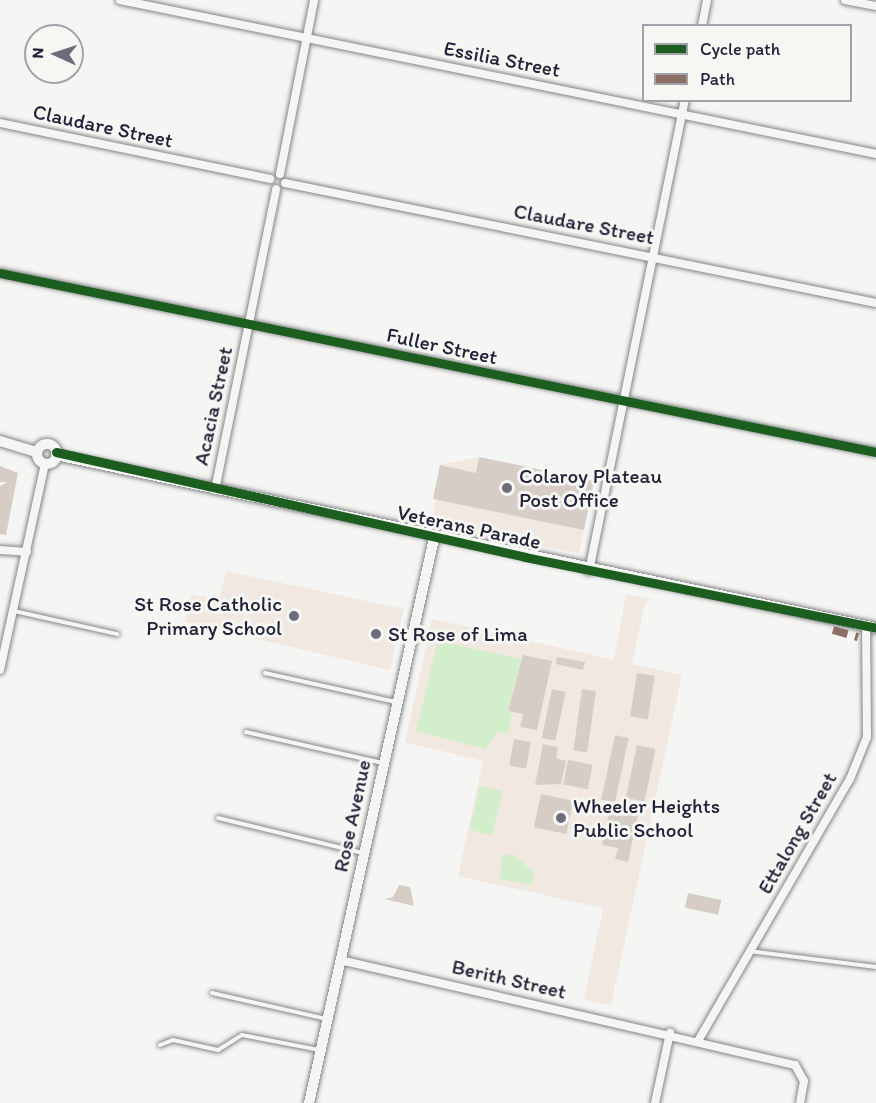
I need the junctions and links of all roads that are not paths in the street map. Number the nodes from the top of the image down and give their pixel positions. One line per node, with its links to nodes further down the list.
1 (120, 0): 7 (street, Essilia Street)
2 (314, 0): 7 (street)
3 (707, 0): 6 (street)
4 (845, 0): 5 (street)
5 (876, 6)
6 (702, 24)
7 (306, 38): 9 (street, Essilia Street); 12 (street)
8 (685, 102): 9 (street)
9 (682, 114): 11 (street, Essilia Street); 16 (street)
10 (0, 123): 13 (street, Claudare Street)
11 (876, 154)
12 (279, 174): 13 (street); 14 (street)
13 (270, 179): 15 (street)
14 (285, 183): 15 (street); 16 (street, Claudare Street)
15 (276, 189): 19 (street, Acacia Street)
16 (653, 256): 18 (street, Claudare Street); 20 (street)
17 (0, 273): 19 (street, Fuller Street)
18 (876, 303)
19 (249, 324): 20 (street, Fuller Street); 26 (street, Acacia Street)
20 (623, 401): 23 (street, Fuller Street); 30 (street)
21 (0, 441): 22 (street)
22 (37, 452): 24 (street, Veterans Parade); 25 (street)
23 (876, 453)
24 (56, 455): 25 (street); 26 (street, Veterans Parade)
25 (45, 464): 29 (street)
26 (214, 490): 27 (street, Veterans Parade)
27 (434, 538): 30 (street, Veterans Parade); 36 (street, Rose Avenue)
28 (0, 550): 29 (street)
29 (27, 552): 31 (street)
30 (590, 571): 32 (street, Veterans Parade)
31 (13, 611): 33 (lane); 34 (street)
32 (871, 627): 41 (street, Ettalong Street)
33 (117, 634)
34 (0, 670)
35 (265, 672): 36 (lane)
36 (397, 702): 38 (street, Rose Avenue)
37 (246, 732): 38 (lane)
38 (384, 764): 40 (street, Rose Avenue)
39 (218, 818): 40 (lane)
40 (364, 853): 42 (street, Rose Avenue)
41 (748, 951): 43 (lane); 47 (street, Ettalong Street)
42 (340, 960): 45 (street, Rose Avenue); 46 (street, Berith Street)
43 (876, 968)
44 (212, 993): 45 (lane)
45 (327, 1020): 49 (street, Rose Avenue)
46 (670, 1034): 47 (street, Berith Street); 51 (street)
47 (698, 1041): 52 (street, Berith Street)
48 (160, 1045): 49 (lane)
49 (320, 1050): 50 (street, Rose Avenue)
50 (309, 1103)
51 (655, 1103)
52 (800, 1103)

